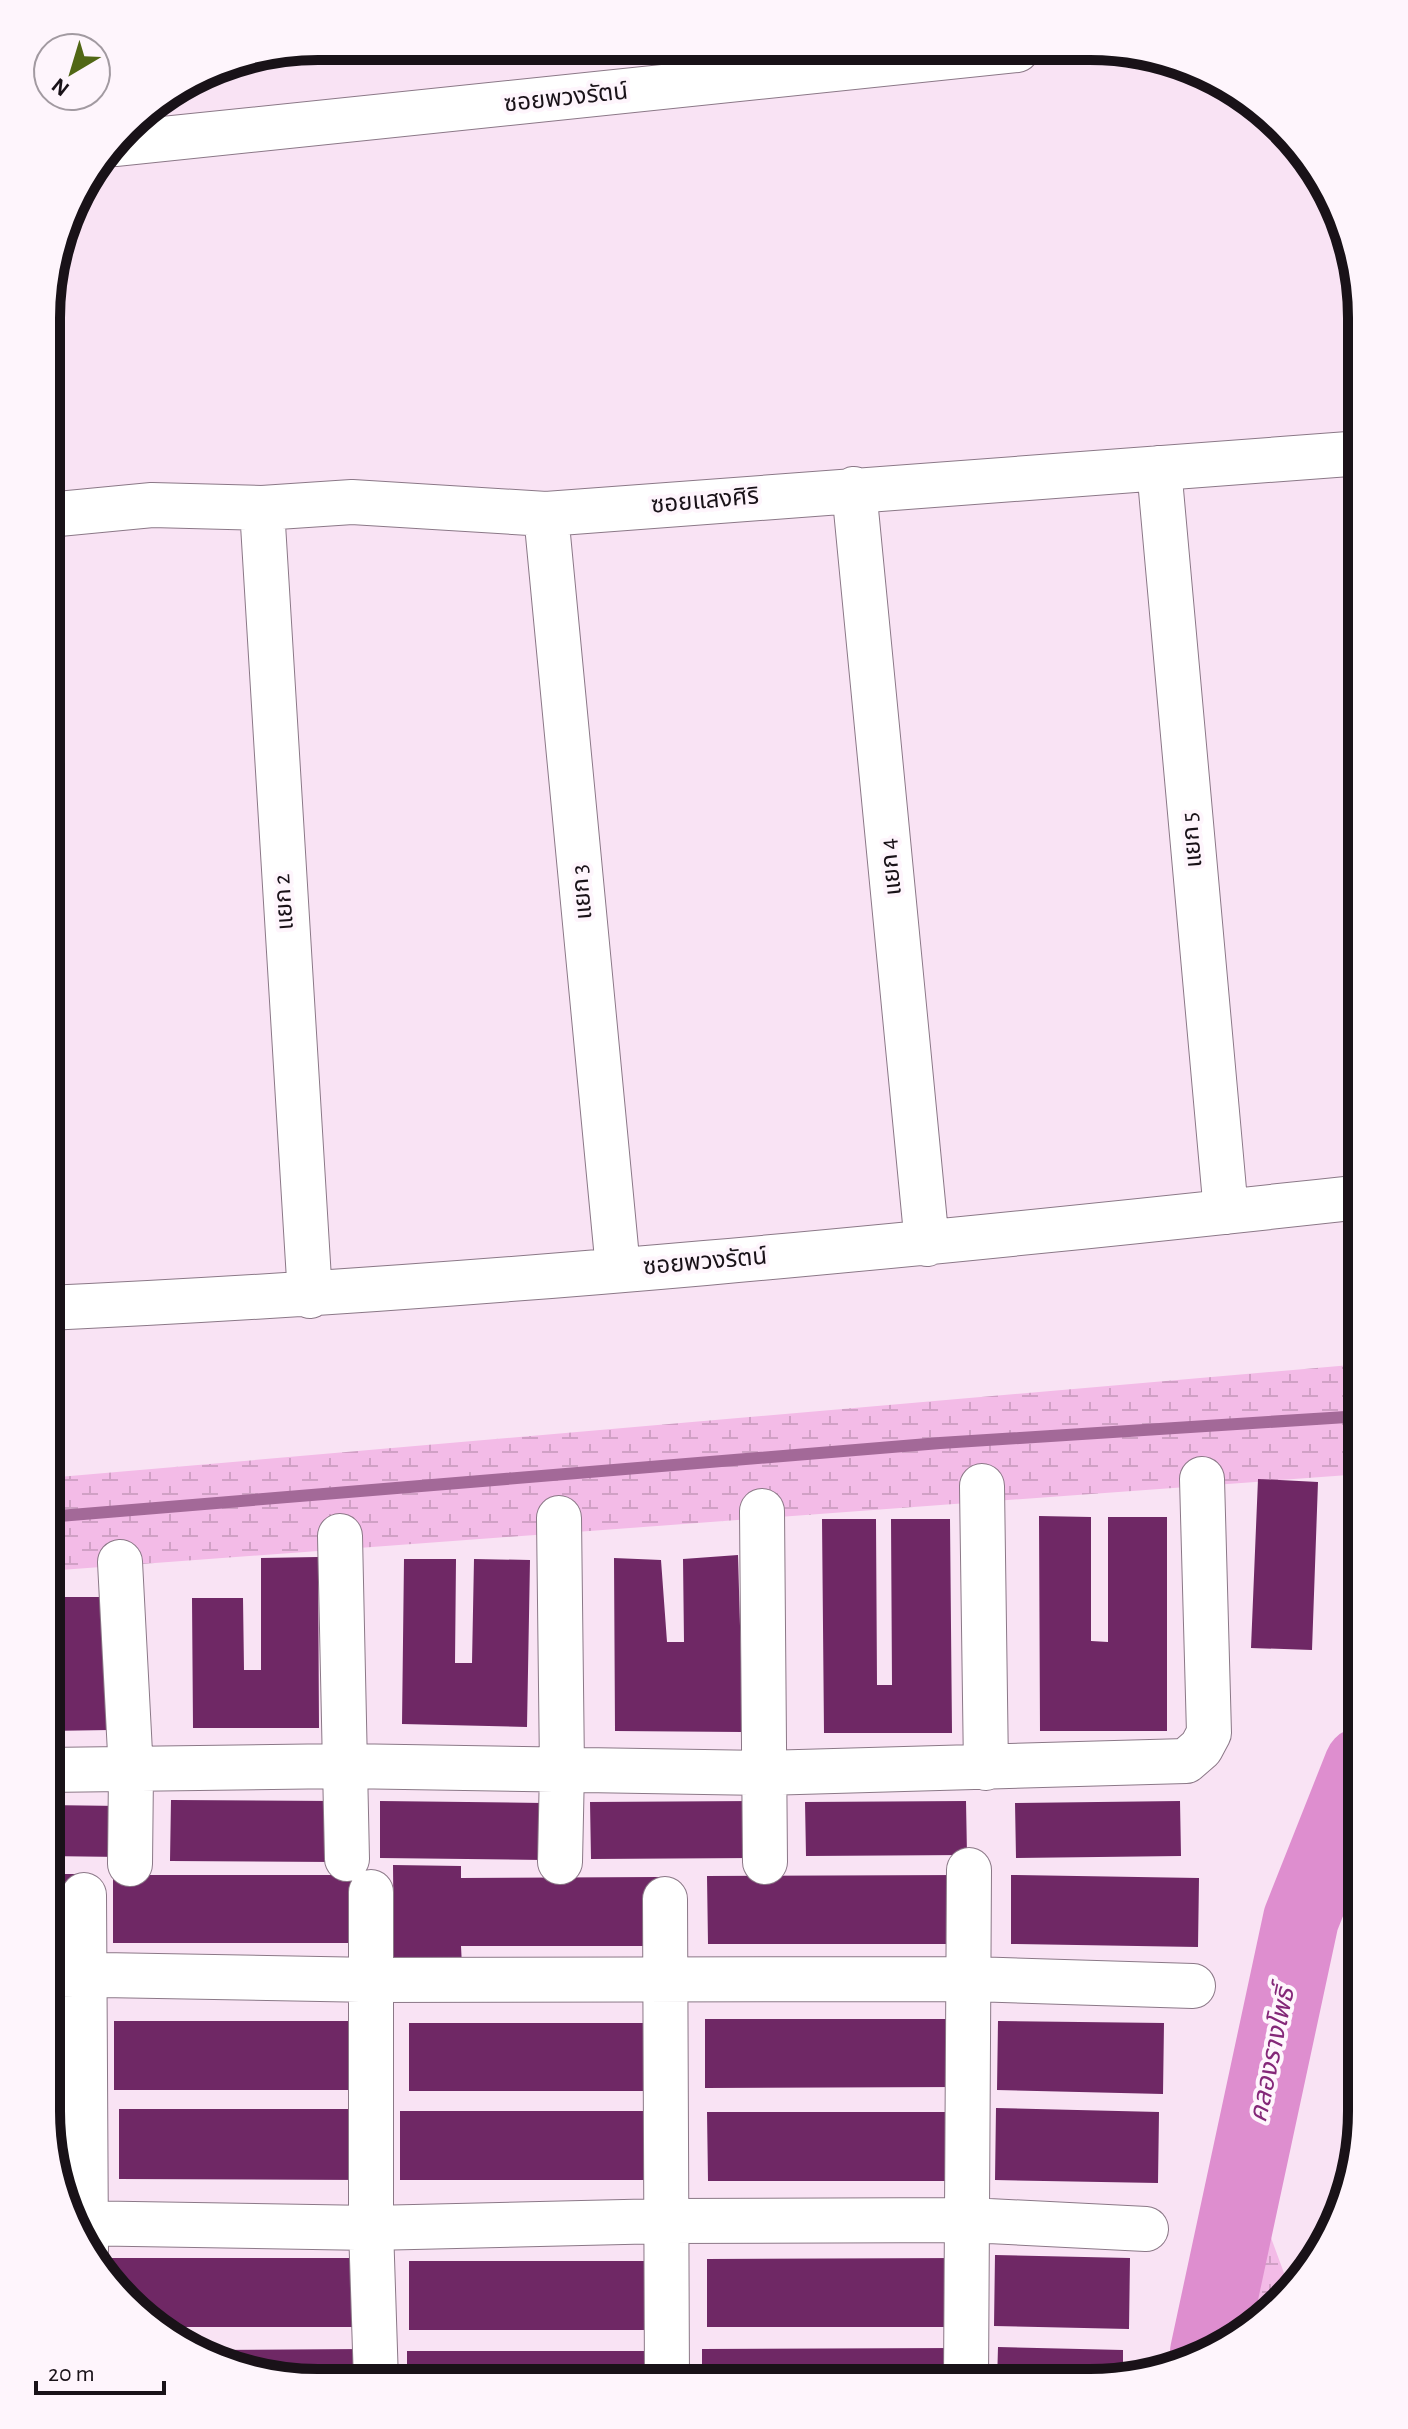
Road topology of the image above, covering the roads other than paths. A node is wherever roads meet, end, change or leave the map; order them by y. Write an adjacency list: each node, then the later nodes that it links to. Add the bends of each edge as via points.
1 (919, 60): 2 (street, ซอยพวงรัตน์)
2 (130, 142)
3 (1348, 454): 4 (street, ซอยแสงศิริ)
4 (1159, 468): 5 (street, ซอยแสงศิริ); 10 (street, แยก 5)
5 (854, 489): 8 (street, ซอยแสงศิริ); 11 (street, แยก 4)
6 (262, 508): 7 (street, ซอยแสงศิริ, via 152,505); 8 (street, ซอยแสงศิริ, via 352,502); 13 (street, แยก 2)
7 (60, 514)
8 (546, 514): 12 (street, แยก 3)
9 (1348, 1199): 10 (street, ซอยพวงรัตน์)
10 (1226, 1212): 11 (street, ซอยพวงรัตน์)
11 (927, 1244): 12 (street, ซอยพวงรัตน์)
12 (618, 1269): 13 (street, ซอยพวงรัตน์)
13 (310, 1296): 14 (street, ซอยพวงรัตน์)
14 (60, 1307)
15 (1202, 1479): 22 (street, via 1209,1733 1201,1748 1186,1761)
16 (982, 1486): 22 (street)
17 (762, 1511): 26 (street)
18 (559, 1518): 23 (street)
19 (340, 1536): 21 (street)
20 (120, 1562): 25 (street)
21 (344, 1766): 23 (street); 25 (street); 36 (street)
22 (986, 1768): 26 (street)
23 (562, 1769): 26 (street); 27 (street)
24 (60, 1770): 25 (street)
25 (131, 1772): 29 (street)
26 (764, 1773): 28 (street)
27 (560, 1862)
28 (765, 1862)
29 (130, 1864)
30 (969, 1870): 35 (street)
31 (84, 1895): 33 (street)
32 (665, 1899): 34 (street)
33 (64, 1974): 36 (street); 38 (street)
34 (667, 1977): 35 (street); 36 (street); 40 (street)
35 (971, 1979): 37 (street); 39 (street)
36 (373, 1980): 41 (street)
37 (1193, 1986)
38 (79, 2209)
39 (969, 2220): 40 (street); 42 (street); 46 (street)
40 (666, 2221): 41 (street); 45 (street)
41 (371, 2228): 43 (street); 44 (street)
42 (1146, 2229)
43 (91, 2232)
44 (376, 2369)
45 (667, 2369)
46 (966, 2369)

